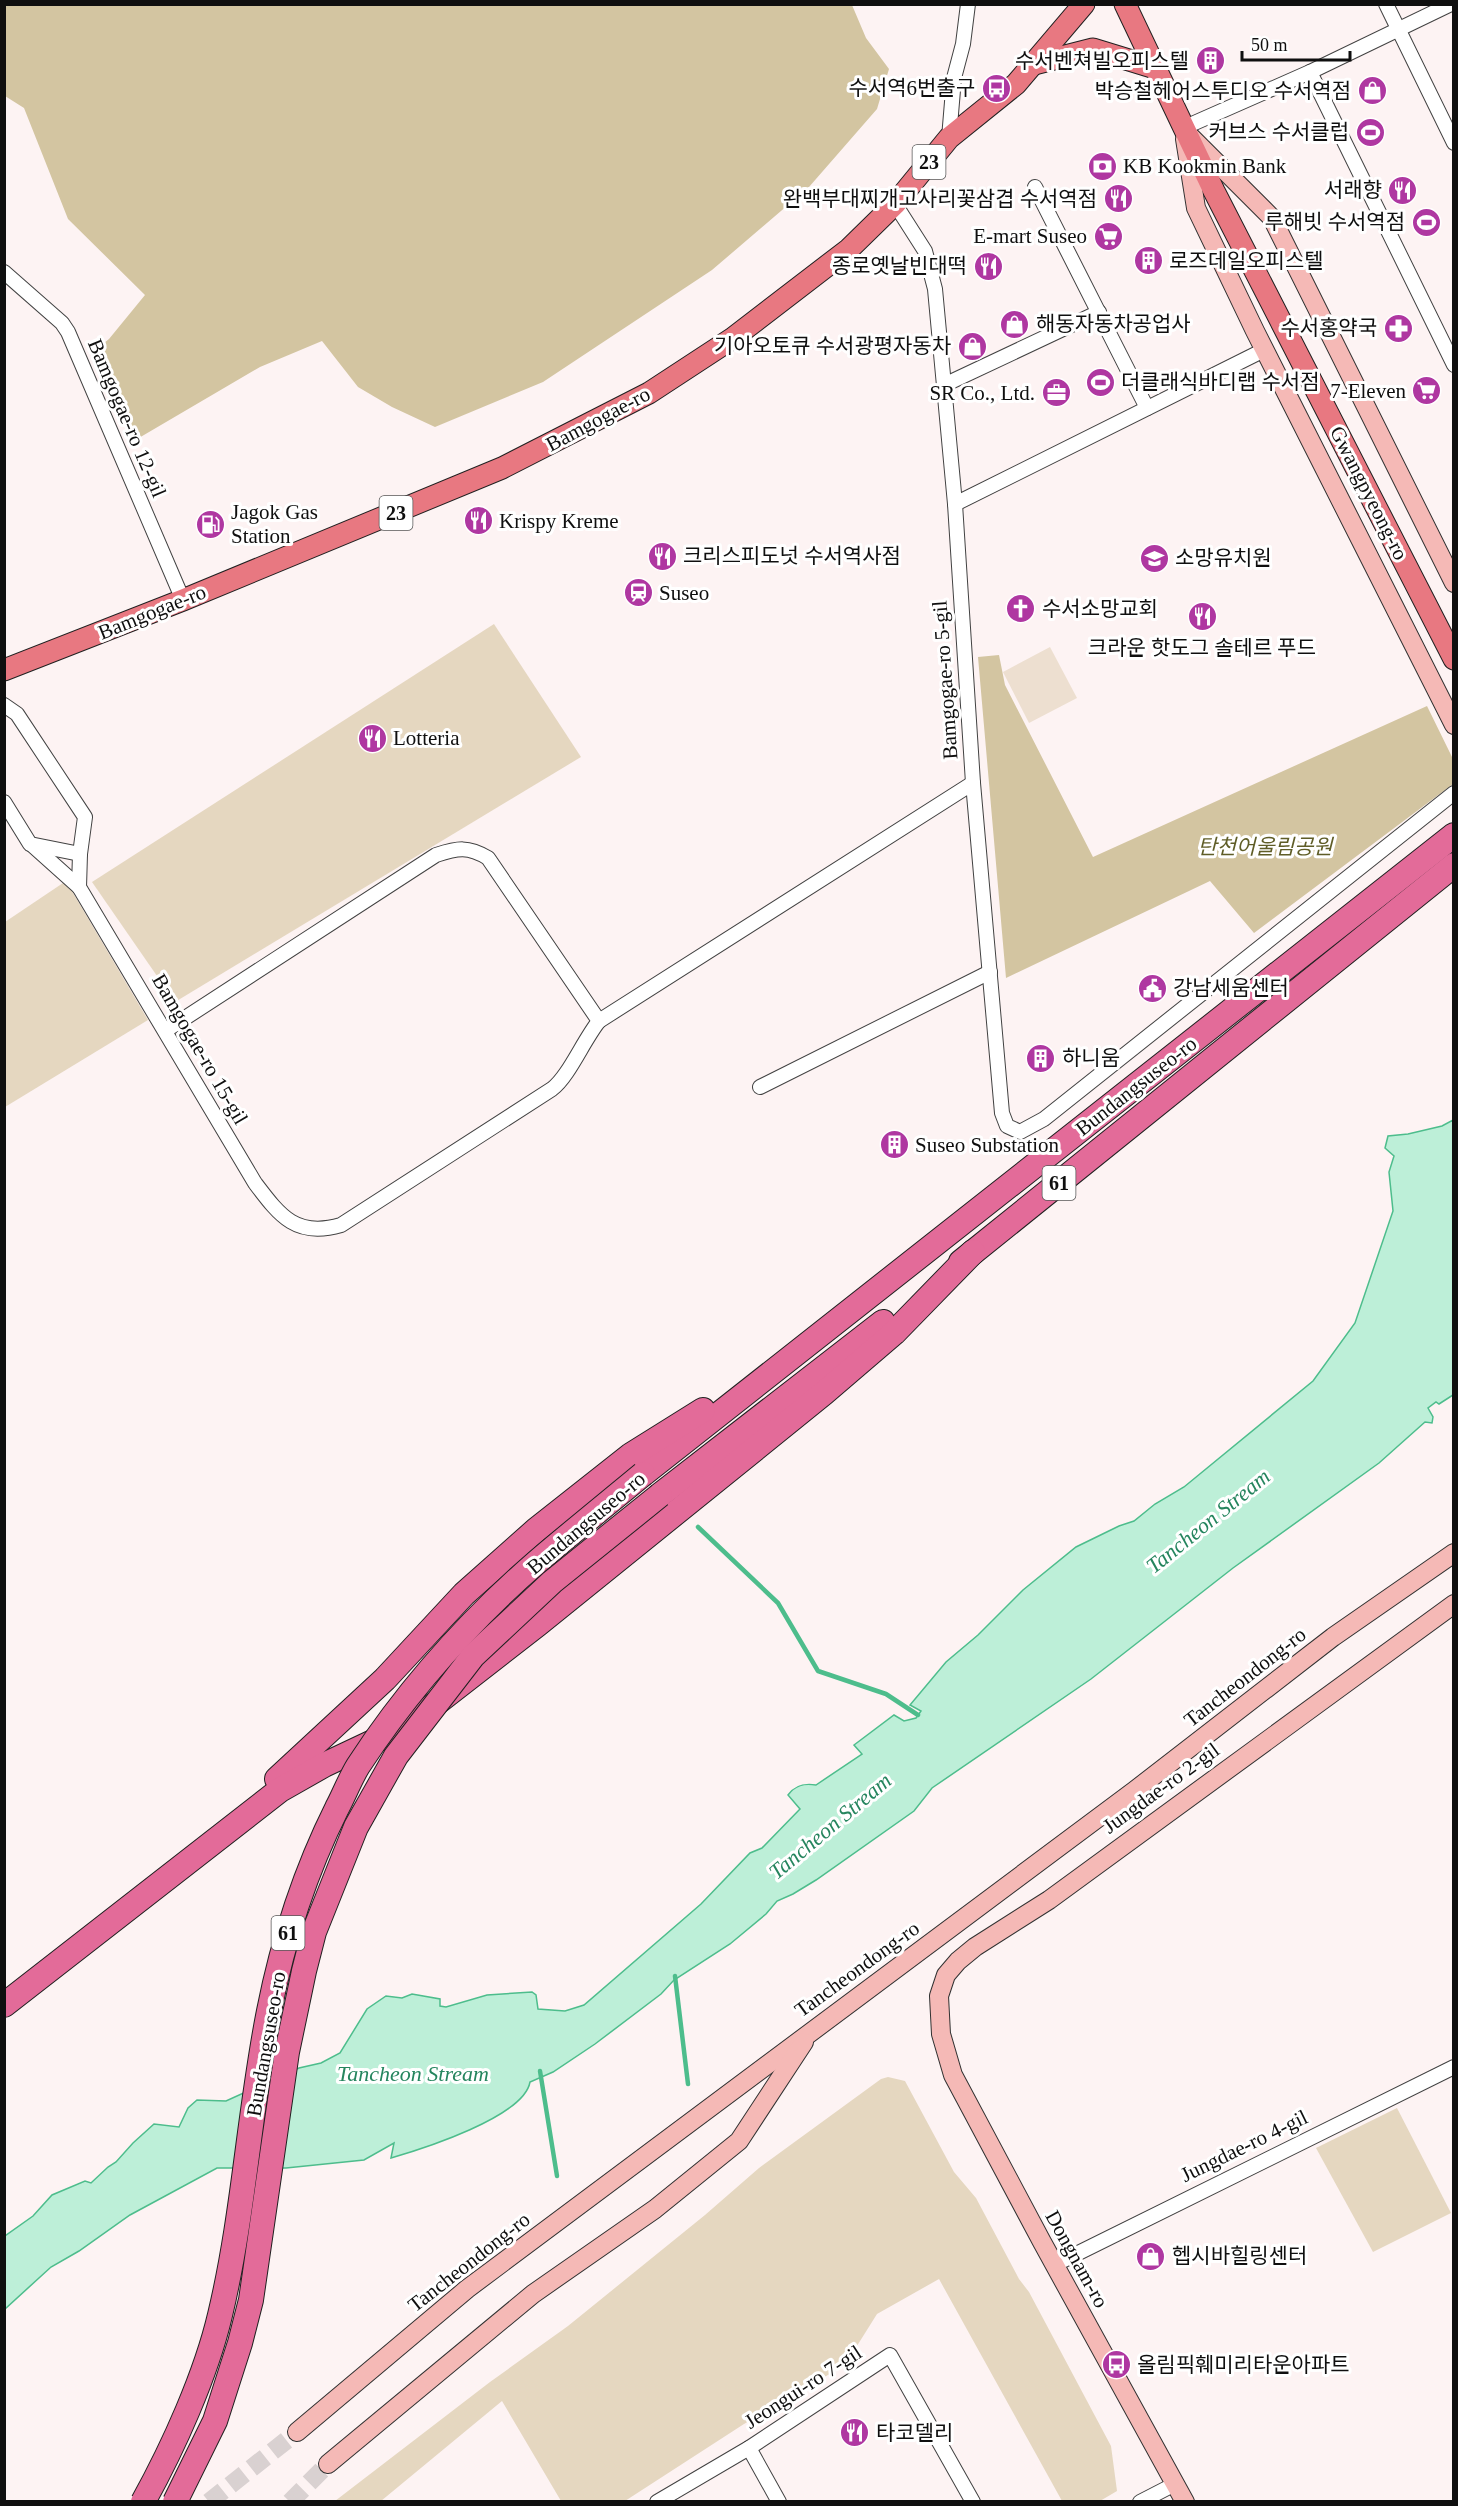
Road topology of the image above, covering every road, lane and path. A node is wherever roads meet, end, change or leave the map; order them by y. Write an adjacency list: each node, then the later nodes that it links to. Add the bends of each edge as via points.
1 (968, 4): 11 (street, via 954,78)
2 (1084, 4): 7 (main road, Bamgogae-ro / 23)
3 (1125, 4): 8 (main road, Gwangpyeong-ro)
4 (1386, 4): 6 (street)
5 (1451, 4): 6 (street)
6 (1399, 30): 9 (street); 12 (street)
7 (1034, 64): 8 (main road, via 1093,49); 11 (main road, Bamgogae-ro / 23, via 1016,84)
8 (1155, 68): 10 (main road, Gwangpyeong-ro)
9 (1310, 72): 10 (street); 18 (street)
10 (1183, 128): 17 (main road, via 1196,208); 22 (main road, via 1272,218); 25 (main road, Gwangpyeong-ro)
11 (949, 138): 14 (main road, Bamgogae-ro / 23)
12 (1454, 143)
13 (1035, 187): 16 (street)
14 (894, 204): 19 (street, Bamgogae-ro 5-gil, via 925,251 935,290); 24 (main road, Bamgogae-ro / 23, via 849,249 801,287 697,364 649,393 502,468)
15 (4, 272): 24 (street, Bamgogae-ro 12-gil, via 68,332)
16 (1099, 312): 19 (street); 20 (street)
17 (1264, 350): 20 (street); 28 (main road)
18 (1454, 365)
19 (944, 385): 21 (street, Bamgogae-ro 5-gil)
20 (1147, 408): 21 (street)
21 (955, 504): 30 (street, Bamgogae-ro 5-gil)
22 (1447, 551): 23 (main road)
23 (1454, 583)
24 (183, 600): 26 (main road, Bamgogae-ro / 23)
25 (1454, 659)
26 (4, 670)
27 (4, 705): 35 (street, via 17,714 85,817)
28 (1448, 709): 29 (main road)
29 (1454, 725)
30 (973, 783): 38 (street, Bamgogae-ro 5-gil); 39 (street)
31 (1454, 793): 38 (street, Bamgogae-ro 5-gil, via 1044,1119 1020,1132 1007,1126 1002,1113)
32 (4, 802): 34 (street)
33 (1454, 835): 43 (highway, Bundangsuseo-ro / 61, via 797,1354)
34 (30, 844): 35 (street); 37 (street)
35 (80, 854): 37 (street)
36 (1454, 865): 42 (highway, Bundangsuseo-ro / 61)
37 (79, 887): 40 (street, Bamgogae-ro 15-gil)
38 (990, 972): 41 (street)
39 (599, 1021): 40 (street, via 488,858 473,849 454,849 436,855); 40 (street, Bamgogae-ro 15-gil, via 552,1089 341,1225 326,1229 298,1227 270,1203 243,1165)
40 (165, 1031)
41 (760, 1087)
42 (974, 1252): 47 (highway, via 894,1333 824,1393 421,1715 280,1790); 57 (highway, Bundangsuseo-ro / 61, bridge, via 552,1582 473,1656 396,1756 356,1827 314,1932 287,2052 251,2300 215,2421)
43 (637, 1465): 46 (highway, via 536,1530 464,1594 385,1679 301,1759); 56 (highway, Bundangsuseo-ro / 61, bridge, via 479,1618 405,1700 356,1769 331,1819 307,1874 268,2013 230,2274 219,2319 185,2414)
44 (1454, 1553): 48 (main road, Tancheondong-ro, via 1333,1637 1134,1791)
45 (1454, 1604): 49 (main road, Jungdae-ro 2-gil, via 1049,1900 958,1961 946,1975 939,1996)
46 (4, 1993)
47 (4, 2005)
48 (812, 2030): 52 (main road, Tancheondong-ro, via 467,2289); 54 (main road, via 739,2141 655,2209 533,2294)
49 (941, 2034): 51 (main road, Dongnam-ro, via 953,2075)
50 (1454, 2067): 51 (street, Jungdae-ro 4-gil)
51 (1054, 2265): 55 (main road, Dongnam-ro)
52 (297, 2432)
53 (749, 2448): 58 (street); 59 (street); 60 (street, Jeongui-ro 7-gil, via 890,2355)
54 (328, 2464)
55 (1175, 2484): 61 (street); 62 (main road, Dongnam-ro)
56 (143, 2502)
57 (175, 2502)
58 (657, 2502)
59 (778, 2502)
60 (973, 2502)
61 (1140, 2502)
62 (1185, 2502)

